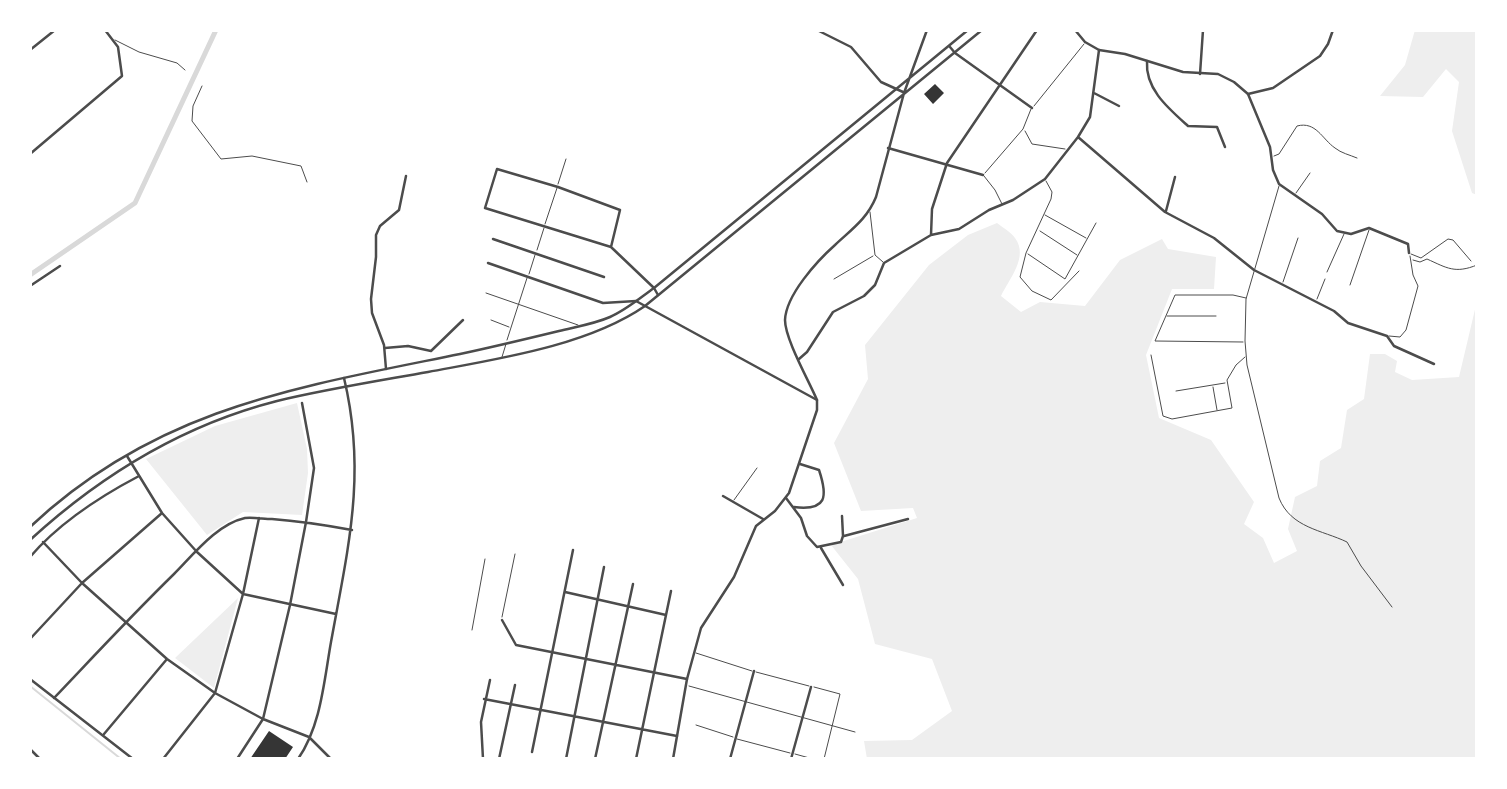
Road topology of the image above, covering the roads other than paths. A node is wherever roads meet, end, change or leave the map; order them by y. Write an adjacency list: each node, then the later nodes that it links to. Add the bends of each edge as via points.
1 (55, 30): 16 (street)
2 (105, 30): 13 (street)
3 (652, 30): 4 (street)
4 (658, 30)
5 (817, 30): 25 (street, via 851,47 881,82)
6 (927, 30): 22 (street)
7 (968, 30): 15 (street)
8 (982, 30): 18 (street)
9 (1037, 30): 23 (street)
10 (1075, 30): 14 (street)
11 (1203, 30): 21 (street)
12 (1333, 30): 28 (street, via 1320,56 1273,88)
13 (113, 40): 20 (lane); 36 (street, via 122,72 119,81)
14 (1085, 42): 17 (street); 30 (lane)
15 (950, 47): 18 (street); 22 (street)
16 (30, 50)
17 (1099, 50): 19 (street); 27 (street)
18 (955, 54): 23 (street); 26 (street)
19 (1147, 61): 21 (street); 33 (street, via 1147,77 1155,92 1188,126 1217,127)
20 (185, 70)
21 (1200, 74): 28 (street, via 1227,77)
22 (910, 77): 25 (street); 26 (street)
23 (1000, 85): 30 (street); 40 (street)
24 (202, 86): 46 (lane, via 192,121 221,159 252,156 283,161 301,166)
25 (895, 89): 26 (street); 85 (street)
26 (904, 93): 34 (street); 87 (street)
27 (1094, 93): 29 (street); 32 (street, via 1090,117)
28 (1248, 94): 37 (street)
29 (1119, 106)
30 (1032, 108): 31 (lane)
31 (1023, 129): 35 (lane, via 1032,144); 42 (lane)
32 (1079, 137): 35 (street); 52 (street)
33 (1225, 147)
34 (888, 148): 40 (street); 51 (street)
35 (1068, 149): 45 (street)
36 (30, 154)
37 (1272, 156): 38 (lane, via 1279,154 1297,126 1304,124 1337,150); 47 (street)
38 (1357, 158)
39 (566, 159): 48 (lane)
40 (947, 163): 42 (street); 59 (street, via 932,209)
41 (1310, 173): 49 (lane)
42 (983, 175): 50 (lane)
43 (406, 176): 102 (street, via 399,210 376,233 370,299)
44 (1175, 177): 52 (street)
45 (1045, 179): 50 (street); 53 (lane, via 1052,192)
46 (307, 182)
47 (1279, 184): 49 (street); 75 (lane)
48 (558, 187): 55 (lane); 55 (street, via 497,169 485,208); 63 (street, via 620,210)
49 (1295, 195): 58 (street)
50 (1002, 204): 59 (street, via 951,232)
51 (870, 212): 67 (lane); 106 (street, via 824,254 791,302 785,323)
52 (1166, 212): 75 (street, via 1214,238)
53 (1045, 215): 57 (lane); 62 (lane)
54 (1096, 223): 62 (lane)
55 (545, 225): 63 (street); 64 (lane)
56 (1370, 228): 58 (street); 66 (street, via 1408,244); 83 (lane)
57 (1038, 230): 65 (lane); 68 (lane)
58 (1344, 234): 77 (lane)
59 (931, 235): 72 (street)
60 (1298, 238): 82 (lane)
61 (493, 239): 64 (street)
62 (1088, 239): 68 (lane)
63 (611, 247): 85 (street)
64 (536, 253): 78 (lane); 79 (street)
65 (1026, 253): 68 (lane, via 1065,279); 76 (lane, via 1020,277 1047,299 1064,289)
66 (1409, 253): 69 (lane); 70 (lane, via 1421,258 1448,239)
67 (874, 255): 72 (lane); 80 (lane)
68 (1079, 256)
69 (1410, 260): 73 (lane, via 1427,259 1463,271); 99 (lane, via 1419,286 1406,330 1400,337)
70 (1471, 261)
71 (488, 263): 78 (street)
72 (884, 263): 106 (street, via 875,285 833,312)
73 (1477, 265)
74 (60, 266): 84 (street)
75 (1254, 270): 82 (street); 88 (lane)
76 (1079, 271)
77 (1327, 272)
78 (528, 277): 89 (street, via 603,303); 91 (lane)
79 (604, 277)
80 (834, 279)
81 (1325, 279): 90 (lane)
82 (1282, 285): 90 (street)
83 (1349, 285)
84 (30, 286)
85 (654, 288): 87 (street); 89 (street)
86 (486, 293): 91 (lane)
87 (658, 295): 92 (street)
88 (1246, 299): 93 (lane, via 1179,294 1172,298); 100 (lane)
89 (636, 301): 92 (street); 97 (street)
90 (1316, 302): 99 (street, via 1334,310 1348,324)
91 (519, 304): 97 (lane); 98 (lane)
92 (645, 306): 105 (street, via 584,335); 114 (street)
93 (1165, 316): 94 (lane); 100 (lane, via 1156,341)
94 (1216, 316)
95 (463, 320): 102 (street, via 431,351 408,346)
96 (491, 320): 98 (lane)
97 (581, 326): 101 (street)
98 (511, 328): 101 (lane)
99 (1387, 336): 107 (street, via 1394,346)
100 (1245, 341): 104 (lane)
101 (506, 344): 105 (lane); 108 (street)
102 (384, 348): 108 (street)
103 (1151, 355): 116 (lane, via 1164,416 1172,419)
104 (1246, 356): 110 (lane); 153 (lane, via 1281,505 1312,531 1348,542)
105 (501, 358): 112 (street)
106 (799, 359): 114 (street)
107 (1434, 364)
108 (386, 369): 109 (street)
109 (344, 378): 112 (street); 117 (street, via 220,410)
110 (1227, 383): 111 (lane); 116 (lane, via 1232,408)
111 (1212, 385): 113 (lane); 116 (lane)
112 (346, 386): 118 (street, via 224,418); 133 (street, via 355,448)
113 (1177, 391)
114 (817, 400): 119 (street)
115 (302, 403): 131 (street, via 314,468)
116 (1217, 411)
117 (126, 455): 118 (street); 132 (street, via 84,481)
118 (130, 463): 121 (street); 135 (street, via 89,489)
119 (800, 464): 123 (street); 125 (street, via 819,470 825,497 817,506)
120 (757, 468): 124 (lane)
121 (139, 476): 126 (street); 136 (street, via 106,494)
122 (723, 496): 124 (street)
123 (786, 498): 125 (street); 129 (street)
124 (732, 501): 129 (street)
125 (794, 507): 137 (street, via 807,536)
126 (162, 513): 139 (street); 144 (street)
127 (842, 516): 134 (street)
128 (259, 519): 131 (street); 139 (street, via 232,524); 149 (street)
129 (763, 519): 160 (street, via 704,620)
130 (908, 519): 134 (street)
131 (306, 522): 133 (street); 151 (street)
132 (30, 527)
133 (352, 530): 154 (street)
134 (843, 536): 137 (street, via 841,542)
135 (30, 540)
136 (43, 542): 141 (street); 144 (street)
137 (821, 548): 146 (street)
138 (573, 550): 148 (street)
139 (197, 552): 149 (street); 157 (street)
140 (515, 554): 156 (lane)
141 (30, 557)
142 (485, 559): 158 (lane)
143 (604, 567): 150 (street)
144 (82, 583): 157 (street); 159 (street)
145 (633, 584): 152 (street)
146 (844, 585)
147 (671, 591): 155 (street)
148 (565, 592): 150 (street); 161 (street)
149 (243, 594): 151 (street); 173 (street)
150 (597, 599): 152 (street); 163 (street)
151 (290, 605): 154 (street); 181 (street)
152 (629, 607): 155 (street); 164 (street)
153 (1392, 607)
154 (336, 614): 188 (street, via 318,713)
155 (666, 615): 166 (street)
156 (502, 620): 161 (street, via 516,645)
157 (125, 622): 162 (street); 174 (street)
158 (472, 630)
159 (30, 639)
160 (694, 652): 165 (lane); 169 (street)
161 (551, 653): 163 (street); 178 (street)
162 (167, 659): 173 (street); 187 (street)
163 (585, 660): 164 (street); 179 (street)
164 (616, 666): 166 (street); 182 (street)
165 (754, 671): 172 (lane); 176 (street)
166 (652, 673): 169 (street); 185 (street)
167 (30, 679): 174 (street)
168 (490, 680): 175 (street)
169 (687, 680): 171 (street)
170 (515, 685): 177 (street)
171 (686, 685): 176 (lane); 189 (street)
172 (811, 687): 180 (street); 184 (lane, via 840,694)
173 (215, 693): 181 (street); 196 (street)
174 (54, 698): 187 (street)
175 (484, 699): 177 (street); 200 (street)
176 (745, 702): 180 (lane); 190 (street)
177 (510, 704): 178 (street); 201 (street)
178 (540, 710): 179 (street); 192 (street)
179 (575, 716): 182 (street); 202 (street)
180 (802, 718): 184 (lane); 193 (street)
181 (264, 719): 188 (street); 197 (street)
182 (603, 722): 185 (street); 203 (street)
183 (696, 725): 190 (lane)
184 (832, 726): 186 (lane); 209 (lane)
185 (642, 730): 189 (street); 204 (street)
186 (855, 732)
187 (103, 734): 195 (street)
188 (309, 737): 198 (street); 199 (street)
189 (677, 737): 205 (street)
190 (735, 738): 193 (lane); 206 (street)
191 (30, 749): 194 (street)
192 (532, 752)
193 (792, 754): 207 (street); 208 (lane)
194 (40, 759)
195 (133, 759)
196 (163, 759)
197 (237, 759)
198 (298, 759)
199 (331, 759)
200 (483, 759)
201 (499, 759)
202 (566, 759)
203 (595, 759)
204 (636, 759)
205 (673, 759)
206 (730, 759)
207 (791, 759)
208 (813, 759)
209 (824, 759)

